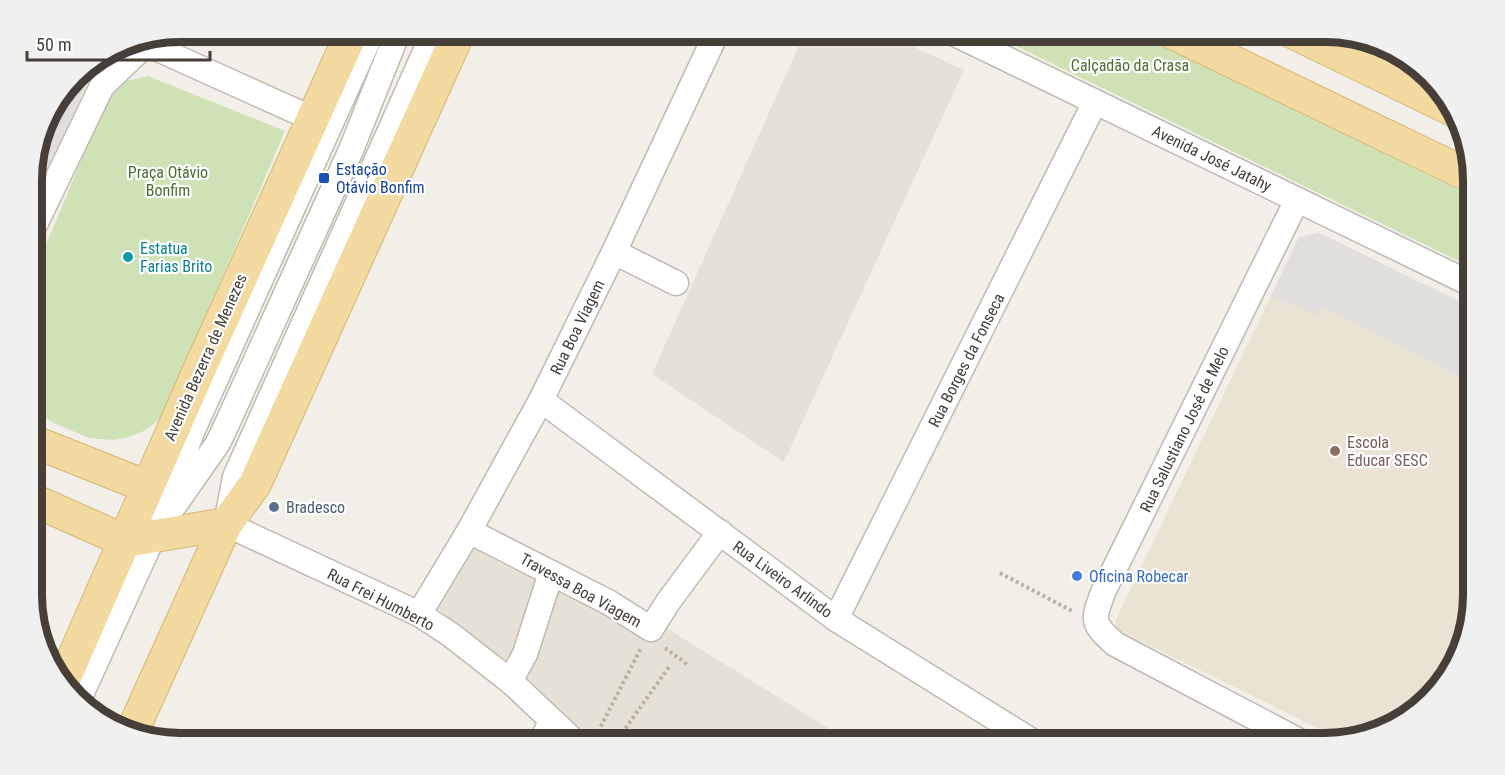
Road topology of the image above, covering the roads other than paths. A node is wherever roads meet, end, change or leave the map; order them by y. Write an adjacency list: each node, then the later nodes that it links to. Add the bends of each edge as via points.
1 (348, 42): 14 (main road, Avenida Bezerra de Menezes)
2 (368, 42): 28 (street, Avenida Bezerra de Menezes, via 192,432)
3 (394, 42): 28 (street, Avenida Bezerra de Menezes, via 351,150 218,443)
4 (430, 42): 25 (street, via 236,477)
5 (454, 42): 25 (main road, via 255,484)
6 (712, 42): 18 (street, Rua Boa Viagem)
7 (972, 42): 12 (street, Avenida José Jatahy)
8 (1192, 42): 15 (main road)
9 (1313, 42): 13 (main road)
10 (150, 46): 14 (street)
11 (135, 49): 17 (street, via 102,86)
12 (1095, 102): 16 (street, Avenida José Jatahy); 31 (street, Rua Borges da Fonseca)
13 (1439, 103)
14 (313, 119): 23 (main road, Avenida Bezerra de Menezes)
15 (1463, 172)
16 (1297, 200): 19 (street, Avenida José Jatahy); 40 (street, Rua Salustiano José de Melo, via 1095,614 1096,623 1115,644)
17 (42, 210)
18 (614, 252): 20 (street); 21 (street, Rua Boa Viagem)
19 (1463, 280)
20 (676, 283)
21 (541, 400): 26 (street, Rua Boa Viagem); 27 (street, Rua Liveiro Arlindo)
22 (42, 445): 23 (main road)
23 (148, 487): 28 (main road, Avenida Bezerra de Menezes)
24 (42, 503): 28 (main road)
25 (226, 524): 28 (main road); 30 (street, Rua Frei Humberto); 36 (main road)
26 (469, 531): 29 (street, Travessa Boa Viagem); 30 (street, Rua Boa Viagem)
27 (720, 532): 29 (street, Travessa Boa Viagem, via 649,632 608,602); 31 (street, Rua Liveiro Arlindo)
28 (139, 539): 32 (main road, Avenida Bezerra de Menezes); 34 (street, Avenida Bezerra de Menezes)
29 (551, 573): 33 (street, via 525,654)
30 (420, 614): 33 (street, Rua Frei Humberto)
31 (836, 619): 39 (street, Rua Liveiro Arlindo)
32 (67, 675)
33 (510, 681): 35 (street, Rua Frei Humberto)
34 (82, 692)
35 (551, 721): 37 (street); 38 (street, Rua Frei Humberto)
36 (135, 726)
37 (546, 733)
38 (572, 733)
39 (1019, 733)
40 (1284, 733)

